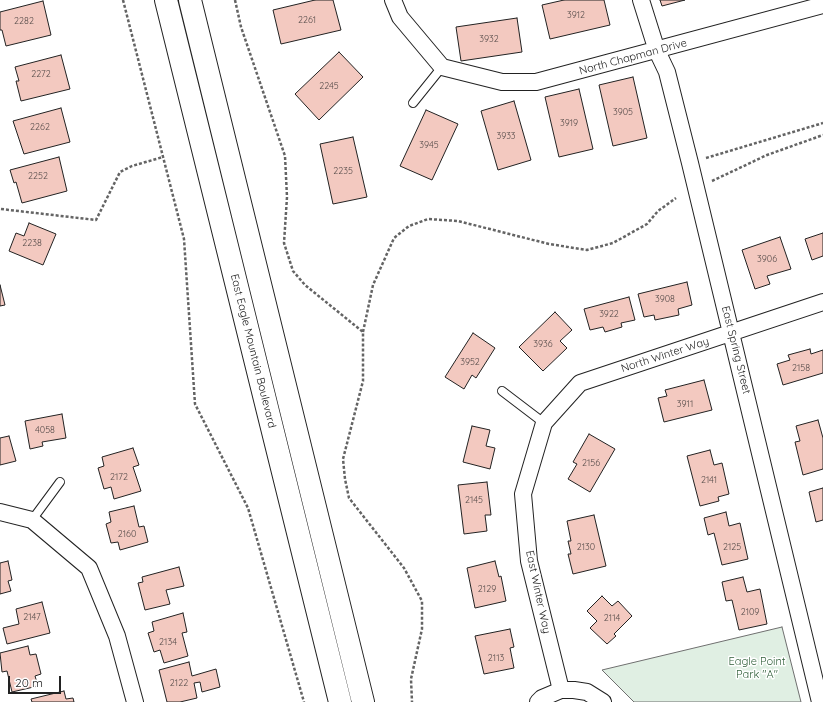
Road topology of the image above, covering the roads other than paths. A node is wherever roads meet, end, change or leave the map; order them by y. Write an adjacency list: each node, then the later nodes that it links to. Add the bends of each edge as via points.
1 (166, 0): 19 (street, East Eagle Mountain Boulevard)
2 (190, 0): 20 (street, East Eagle Mountain Boulevard)
3 (393, 0): 8 (street, via 400,17)
4 (641, 0): 7 (street, East Spring Street)
5 (804, 5): 6 (street, North Chapman Drive); 7 (street, North Chapman Drive)
6 (823, 5)
7 (657, 51): 8 (street, North Chapman Drive, via 536,82 502,82); 11 (street, East Spring Street, via 667,72)
8 (442, 66): 9 (lane)
9 (414, 103)
10 (823, 302): 11 (street, North Winter Way)
11 (732, 334): 13 (street, North Winter Way, via 580,383); 23 (street, East Spring Street)
12 (502, 391): 13 (lane)
13 (544, 423): 17 (street, East Winter Way, via 523,494 530,561)
14 (60, 482): 16 (lane)
15 (0, 512): 16 (street)
16 (32, 520): 18 (street, via 89,568 117,636)
17 (561, 690): 21 (street); 22 (street, via 587,692)
18 (135, 702)
19 (340, 702)
20 (363, 702)
21 (538, 702)
22 (603, 702)
23 (820, 702)

